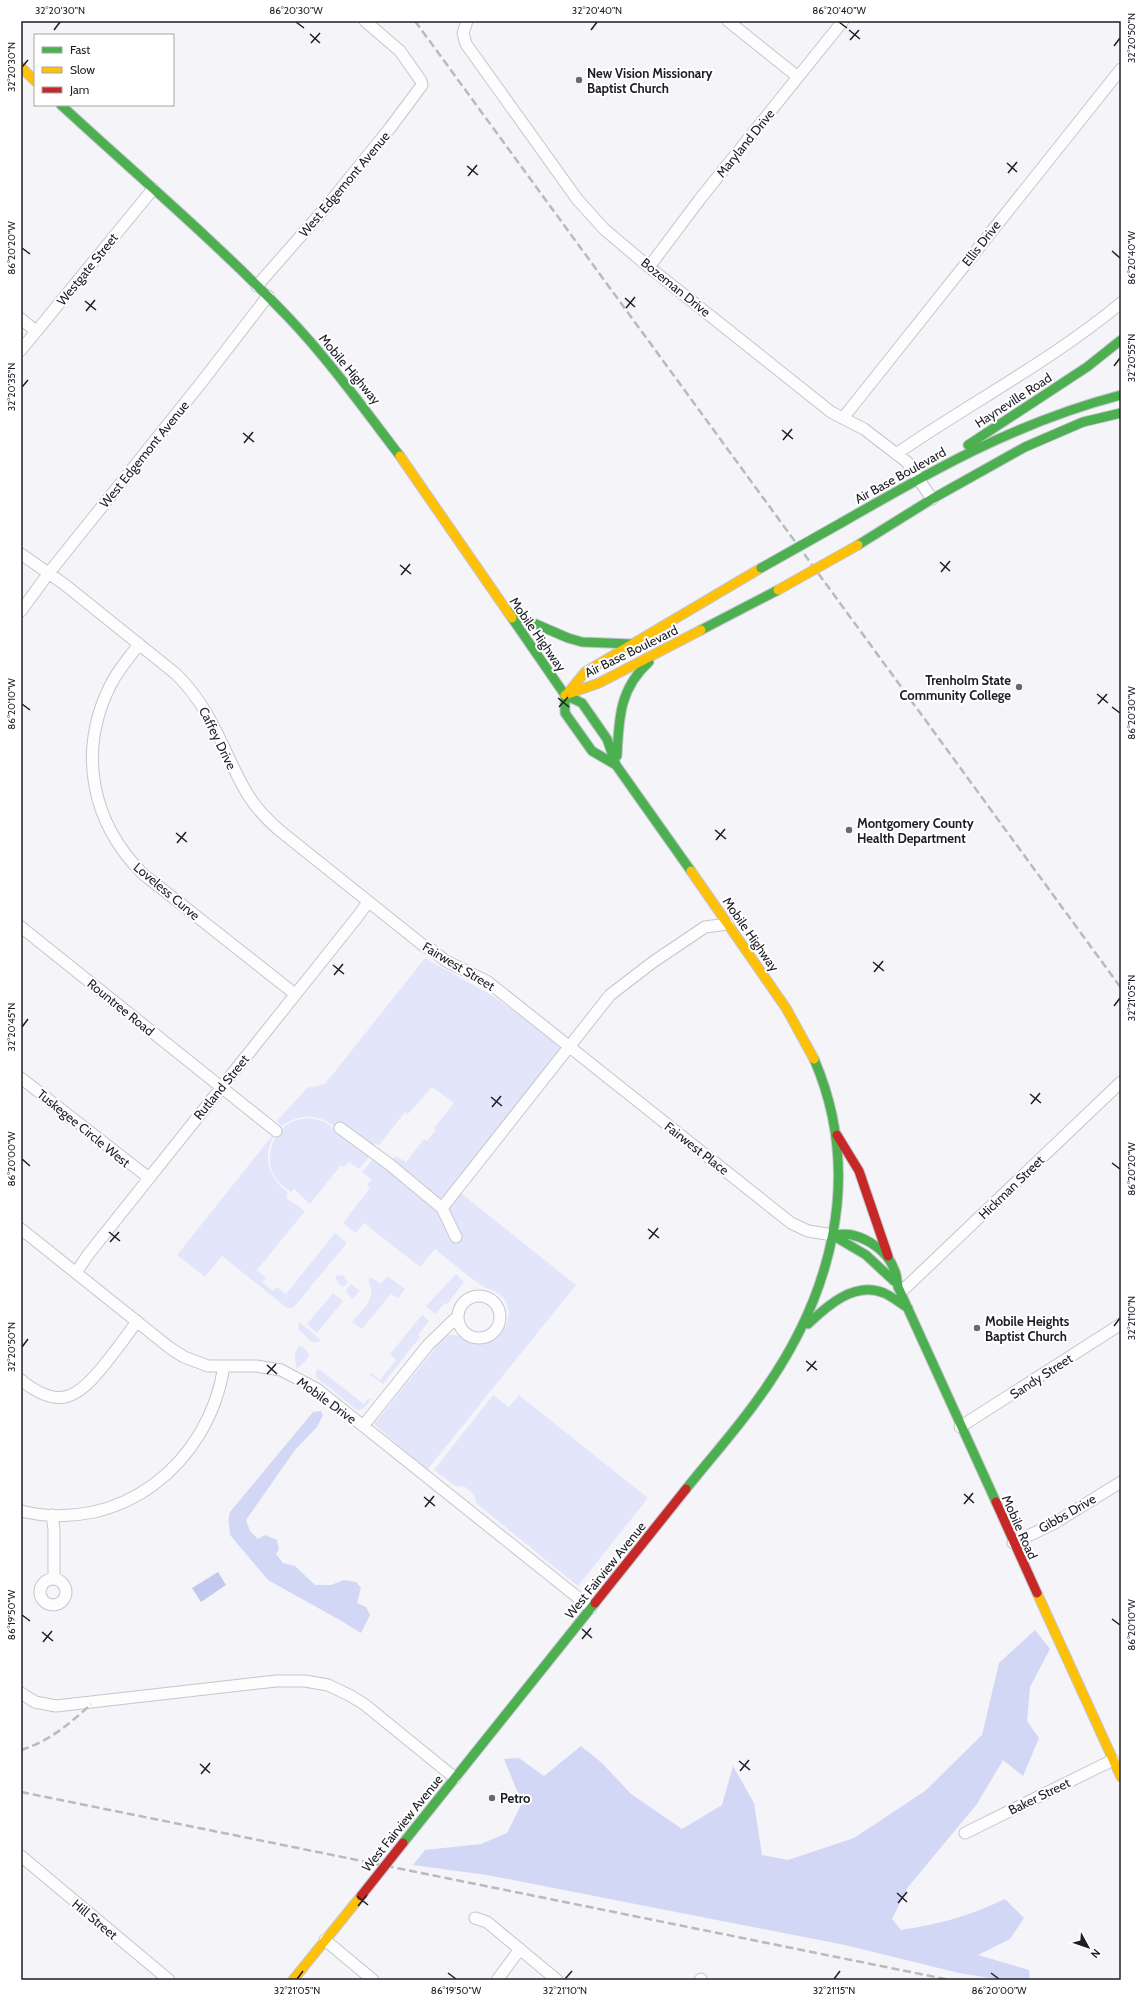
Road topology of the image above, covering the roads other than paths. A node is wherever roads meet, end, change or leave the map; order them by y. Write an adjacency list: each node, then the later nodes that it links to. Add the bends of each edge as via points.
1 (365, 21): 12 (street, West Edgemont Avenue, via 400,51 422,86 326,206)
2 (468, 21): 11 (street, Bozeman Drive, via 463,33 466,44 576,199 604,229)
3 (728, 21): 7 (street)
4 (843, 21): 7 (street, Maryland Drive)
5 (21, 68): 8 (main road)
6 (1121, 69): 21 (street, Ellis Drive)
7 (798, 76): 11 (street, Maryland Drive, via 705,192)
8 (34, 80)
9 (62, 106): 10 (main road, Mobile Highway)
10 (153, 189): 12 (main road, Mobile Highway); 16 (street, Westgate Street)
11 (650, 267): 21 (street, Bozeman Drive, via 831,412)
12 (257, 286): 13 (main road, Mobile Highway)
13 (268, 296): 26 (street, West Edgemont Avenue); 28 (main road, Mobile Highway, via 368,410 424,487)
14 (1121, 303): 22 (street, via 1003,387 933,428)
15 (21, 319): 16 (street)
16 (36, 331): 18 (street, Westgate Street)
17 (1121, 340): 23 (main road, Hayneville Road, via 1087,367)
18 (21, 350)
19 (1121, 395): 23 (main road, Air Base Boulevard, via 1040,420)
20 (1121, 413): 24 (main road, Air Base Boulevard, via 1083,422 1025,447)
21 (843, 418): 22 (street, Bozeman Drive, via 864,429)
22 (896, 454): 23 (street, Bozeman Drive, via 907,462)
23 (918, 479): 24 (street, Bozeman Drive); 30 (main road, Air Base Boulevard, bridge)
24 (932, 499): 31 (main road, Air Base Boulevard, bridge, via 778,590)
25 (21, 554): 26 (street, Caffey Drive)
26 (48, 574): 27 (street, West Edgemont Avenue); 29 (street, Caffey Drive)
27 (21, 611)
28 (508, 612): 30 (main road, via 582,642); 32 (main road, Mobile Highway)
29 (139, 644): 34 (street, Caffey Drive, via 176,674 199,700 212,721 244,789 262,815); 37 (street, Loveless Curve, via 121,667 110,687 100,709 94,733 93,775 106,823 123,851 143,874)
30 (633, 644): 32 (main road, Air Base Boulevard, via 586,672)
31 (672, 645): 32 (main road, Air Base Boulevard, via 599,683); 33 (main road, via 645,665 625,693 620,708)
32 (565, 696): 33 (main road, Mobile Highway, via 582,703 608,739); 33 (main road, Mobile Highway, via 565,713 592,751)
33 (616, 765): 35 (main road, Mobile Highway)
34 (368, 902): 37 (street, Rutland Street); 38 (street, Fairwest Street, via 446,961 488,982)
35 (728, 924): 38 (street, via 706,927 613,991); 44 (main road, Mobile Highway, via 781,998 806,1042 827,1092)
36 (21, 927): 41 (street, Rountree Road)
37 (296, 994): 41 (street, Rutland Street)
38 (568, 1046): 46 (street); 48 (street, Fairwest Place, via 790,1223 808,1231)
39 (21, 1078): 45 (street, Tuskegee Circle West)
40 (1121, 1082): 52 (street, Hickman Street)
41 (221, 1087): 43 (street, Rountree Road); 45 (street, Rutland Street)
42 (340, 1128): 46 (street)
43 (276, 1131)
44 (836, 1133): 48 (main road, West Fairview Avenue, via 837,1200); 50 (main road, via 859,1171)
45 (149, 1178): 51 (street, Rutland Street)
46 (442, 1208): 49 (street)
47 (21, 1229): 51 (street, Mobile Drive)
48 (833, 1236): 50 (main road, Mobile Road, via 850,1234 859,1237); 52 (main road, Mobile Road, via 864,1252 879,1264); 57 (main road, West Fairview Avenue, via 818,1291)
49 (456, 1237)
50 (889, 1258): 52 (main road, Mobile Road, via 895,1270)
51 (76, 1273): 55 (street, Mobile Drive)
52 (899, 1289): 53 (main road, Mobile Road)
53 (908, 1308): 57 (main road, via 881,1292 853,1292 824,1308); 61 (main road, Mobile Road)
54 (458, 1316): 60 (street, via 428,1344)
55 (137, 1321): 58 (street, Mobile Drive, via 184,1357 208,1366); 59 (street, via 97,1374 74,1394 61,1398 43,1395)
56 (1121, 1324): 61 (street, Sandy Street)
57 (800, 1332): 67 (main road, West Fairview Avenue, via 758,1399)
58 (224, 1366): 60 (street, Mobile Drive, via 265,1367 293,1375 317,1389); 64 (street, via 218,1397 206,1425 187,1453 166,1475 141,1493 111,1507 80,1515)
59 (21, 1380)
60 (363, 1426): 67 (street, Mobile Drive)
61 (960, 1427): 65 (main road, Mobile Road)
62 (1121, 1482): 65 (street, Gibbs Drive, via 1053,1524)
63 (21, 1511): 64 (street)
64 (52, 1515): 66 (street)
65 (1013, 1543): 69 (main road, Mobile Road)
66 (54, 1579)
67 (591, 1608): 71 (main road, West Fairview Avenue)
68 (21, 1693): 71 (street, via 35,1702 56,1706 276,1681 313,1682 328,1685 364,1704)
69 (1113, 1760): 70 (main road, Mobile Road); 72 (street, Baker Street)
70 (1121, 1777)
71 (455, 1778): 75 (main road, West Fairview Avenue, bridge)
72 (965, 1832)
73 (21, 1856): 77 (street, Hill Street)
74 (475, 1918): 76 (street, via 487,1922)
75 (325, 1940): 78 (main road, West Fairview Avenue); 79 (street)
76 (520, 1949): 80 (street); 81 (street)
77 (169, 1980)
78 (293, 1980)
79 (373, 1980)
80 (497, 1980)
81 (557, 1980)

